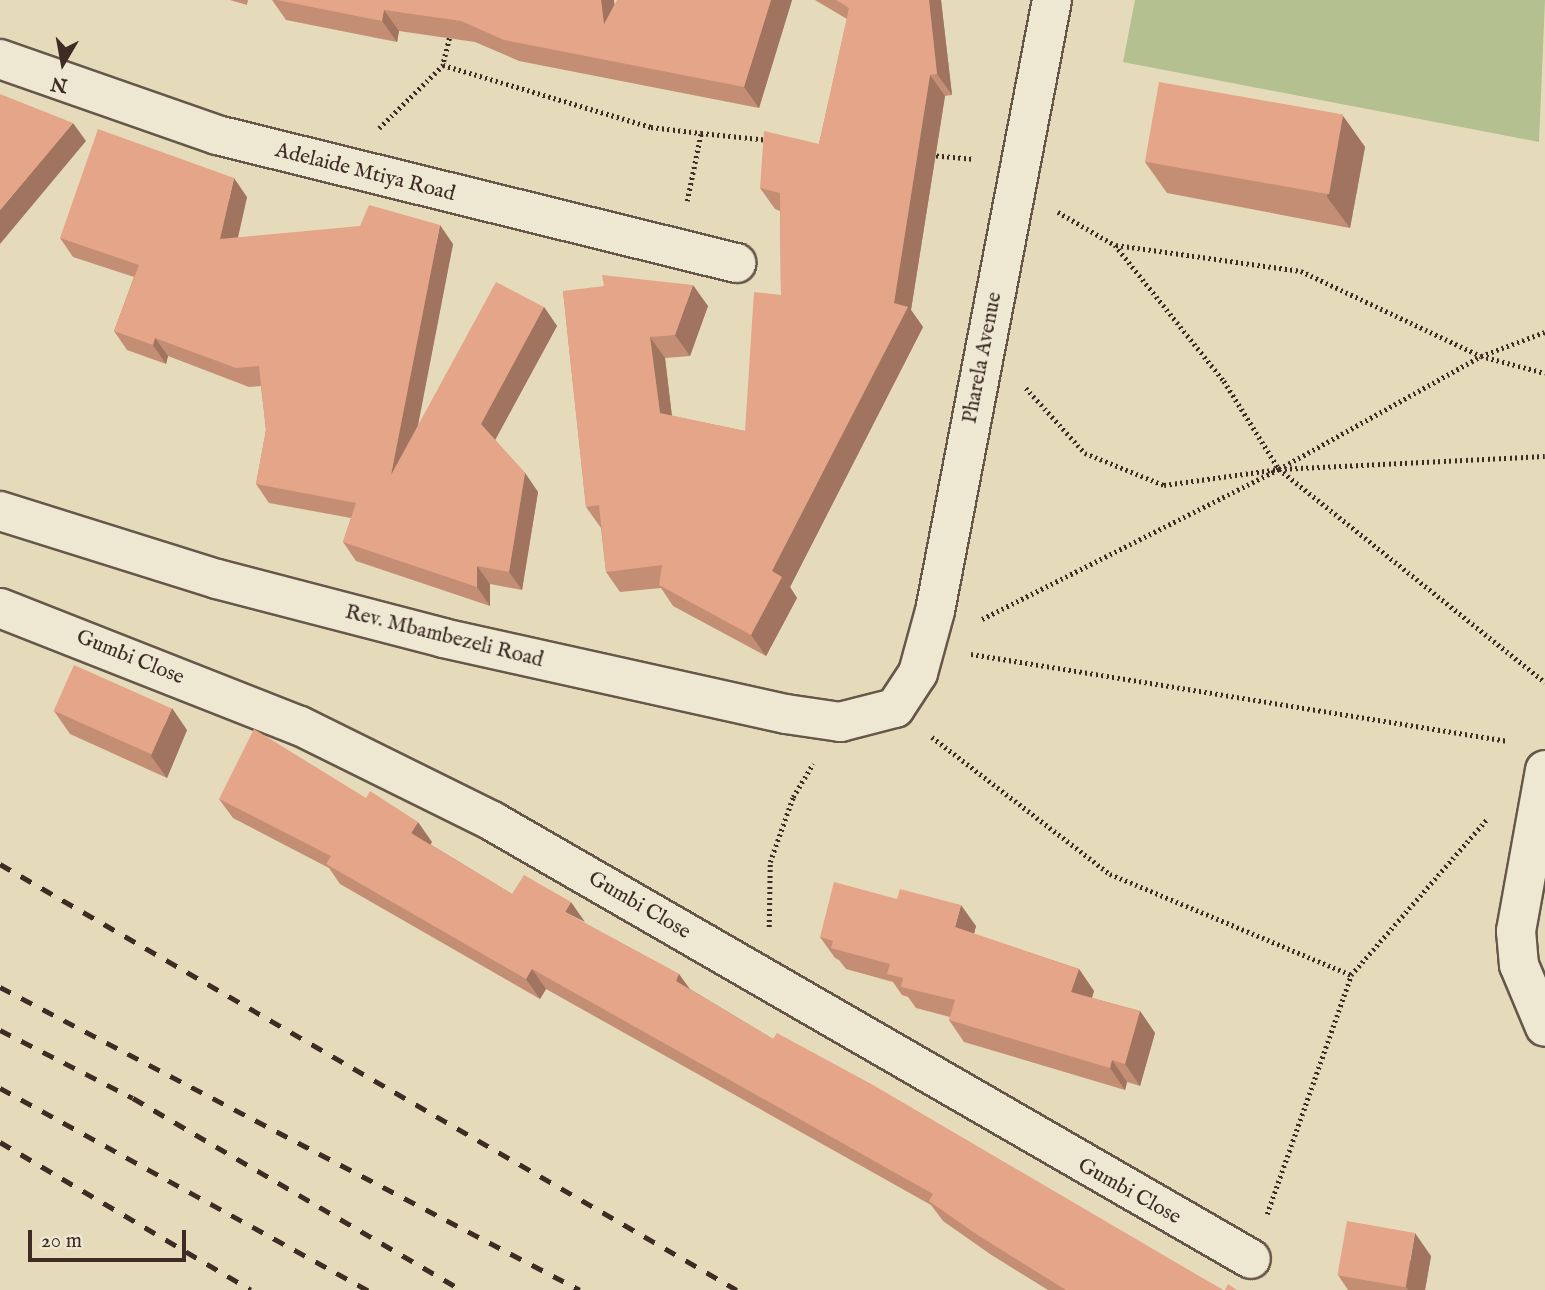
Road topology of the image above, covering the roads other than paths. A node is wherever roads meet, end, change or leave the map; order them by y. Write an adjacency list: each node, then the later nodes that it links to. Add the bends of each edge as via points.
1 (1052, 0): 6 (street, Pharela Avenue, via 927,647)
2 (0, 59): 3 (street, Adelaide Mtiya Road, via 217,135)
3 (736, 263)
4 (0, 512): 6 (street, Rev. Mbambezeli Road, via 217,579 443,638 840,722)
5 (0, 608): 9 (street, Gumbi Close, via 300,726 492,821 794,994 1005,1123)
6 (895, 708)
7 (1545, 770): 8 (street, via 1516,931 1519,965)
8 (1545, 1027)
9 (1251, 1259)

